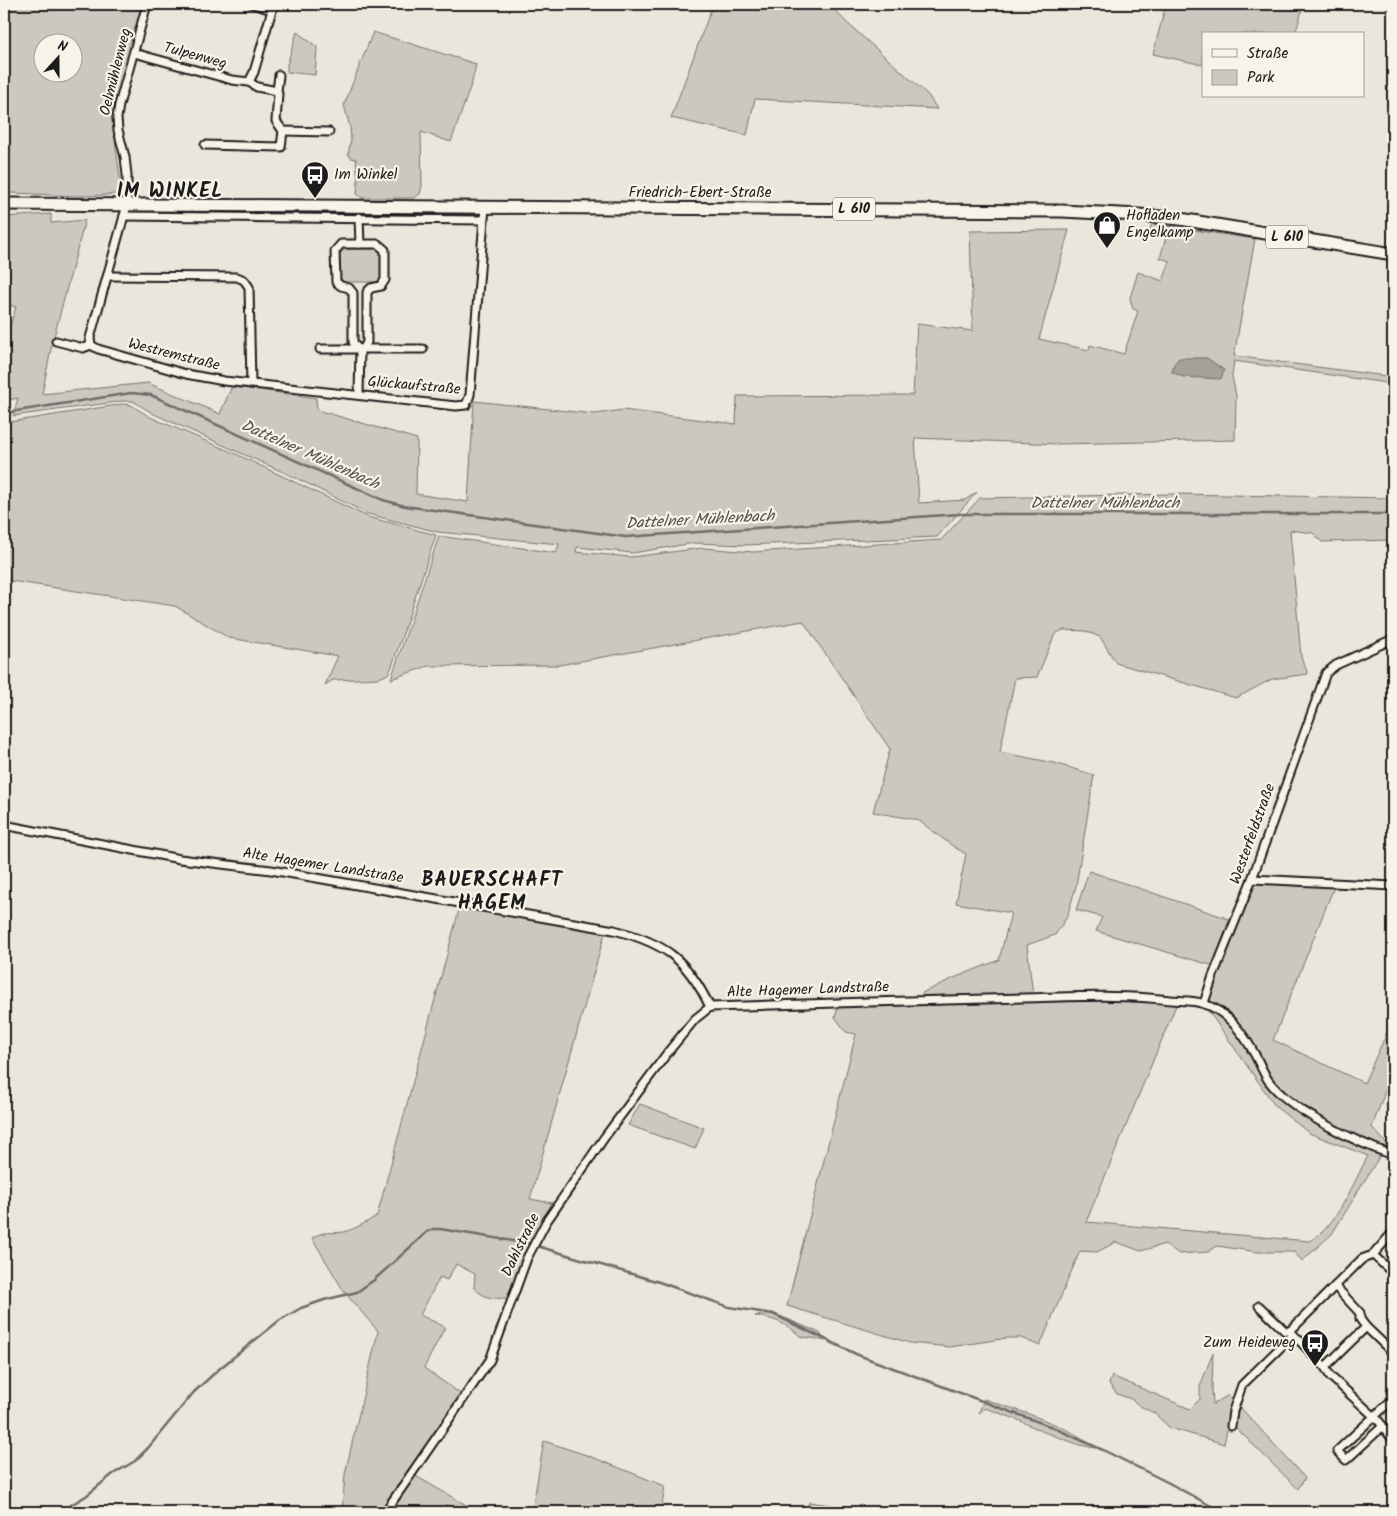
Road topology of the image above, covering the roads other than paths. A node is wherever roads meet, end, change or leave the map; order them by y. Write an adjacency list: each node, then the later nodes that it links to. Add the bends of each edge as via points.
1 (147, 4): 4 (street, Oelmühlenweg)
2 (253, 4): 3 (street)
3 (274, 7): 6 (street)
4 (134, 53): 6 (street, Tulpenweg); 13 (street, Oelmühlenweg, via 117,118 128,175)
5 (279, 75): 7 (street)
6 (249, 82): 7 (street, Tulpenweg)
7 (278, 93): 8 (street, via 276,121)
8 (282, 131): 9 (street); 10 (street, via 281,147)
9 (329, 132)
10 (205, 145)
11 (4, 204): 13 (main road, Friedrich-Ebert-Straße / L 610)
12 (485, 208): 13 (main road, Friedrich-Ebert-Straße / L 610); 15 (street, Glückaufstraße); 17 (main road, Friedrich-Ebert-Straße / L 610, via 1117,213 1180,219)
13 (126, 211): 14 (street, Friedrich-Ebert-Straße); 18 (street)
14 (359, 218): 15 (street, Friedrich-Ebert-Straße); 16 (street)
15 (484, 220): 25 (street, Glückaufstraße, via 470,395 466,405)
16 (360, 244): 21 (street, via 341,244 335,251 335,280 353,293 353,342); 21 (street, via 378,244 385,250 384,283 367,292 367,342)
17 (1393, 254)
18 (109, 276): 20 (street, via 90,338); 24 (street, via 237,277 244,280 249,287)
19 (56, 341): 20 (street, Westremstraße, via 83,348)
20 (91, 345): 24 (street, Westremstraße, via 186,374)
21 (360, 348): 22 (street); 23 (street); 25 (street)
22 (320, 349)
23 (423, 349)
24 (251, 384): 25 (street, Glückaufstraße)
25 (359, 395)
26 (1393, 639): 28 (street, Westerfeldstraße, via 1336,665 1326,673)
27 (4, 825): 31 (street, Alte Hagemer Landstraße, via 180,859 271,870 614,930 640,937 665,949 691,973)
28 (1252, 879): 29 (street); 30 (street, Westerfeldstraße)
29 (1393, 886)
30 (1204, 1004): 31 (street, Alte Hagemer Landstraße, via 1105,996); 32 (street, via 1235,1025 1268,1080 1287,1100 1319,1121)
31 (710, 1007): 47 (street, Dahlstraße, via 695,1019 668,1052 546,1222 527,1258 490,1360)
32 (1393, 1155)
33 (1393, 1232): 34 (street)
34 (1373, 1255): 35 (street); 36 (street, via 1362,1259)
35 (1393, 1273)
36 (1334, 1286): 38 (street, via 1360,1313); 39 (street)
37 (1259, 1306): 39 (street)
38 (1366, 1327): 40 (street); 41 (street)
39 (1291, 1333): 41 (street); 44 (street, via 1242,1385)
40 (1393, 1353)
41 (1325, 1367): 43 (street, via 1330,1376)
42 (1393, 1401): 43 (street)
43 (1373, 1416): 45 (street); 45 (street, via 1337,1451 1346,1460)
44 (1231, 1426)
45 (1383, 1426): 46 (street)
46 (1393, 1440)
47 (385, 1512)

